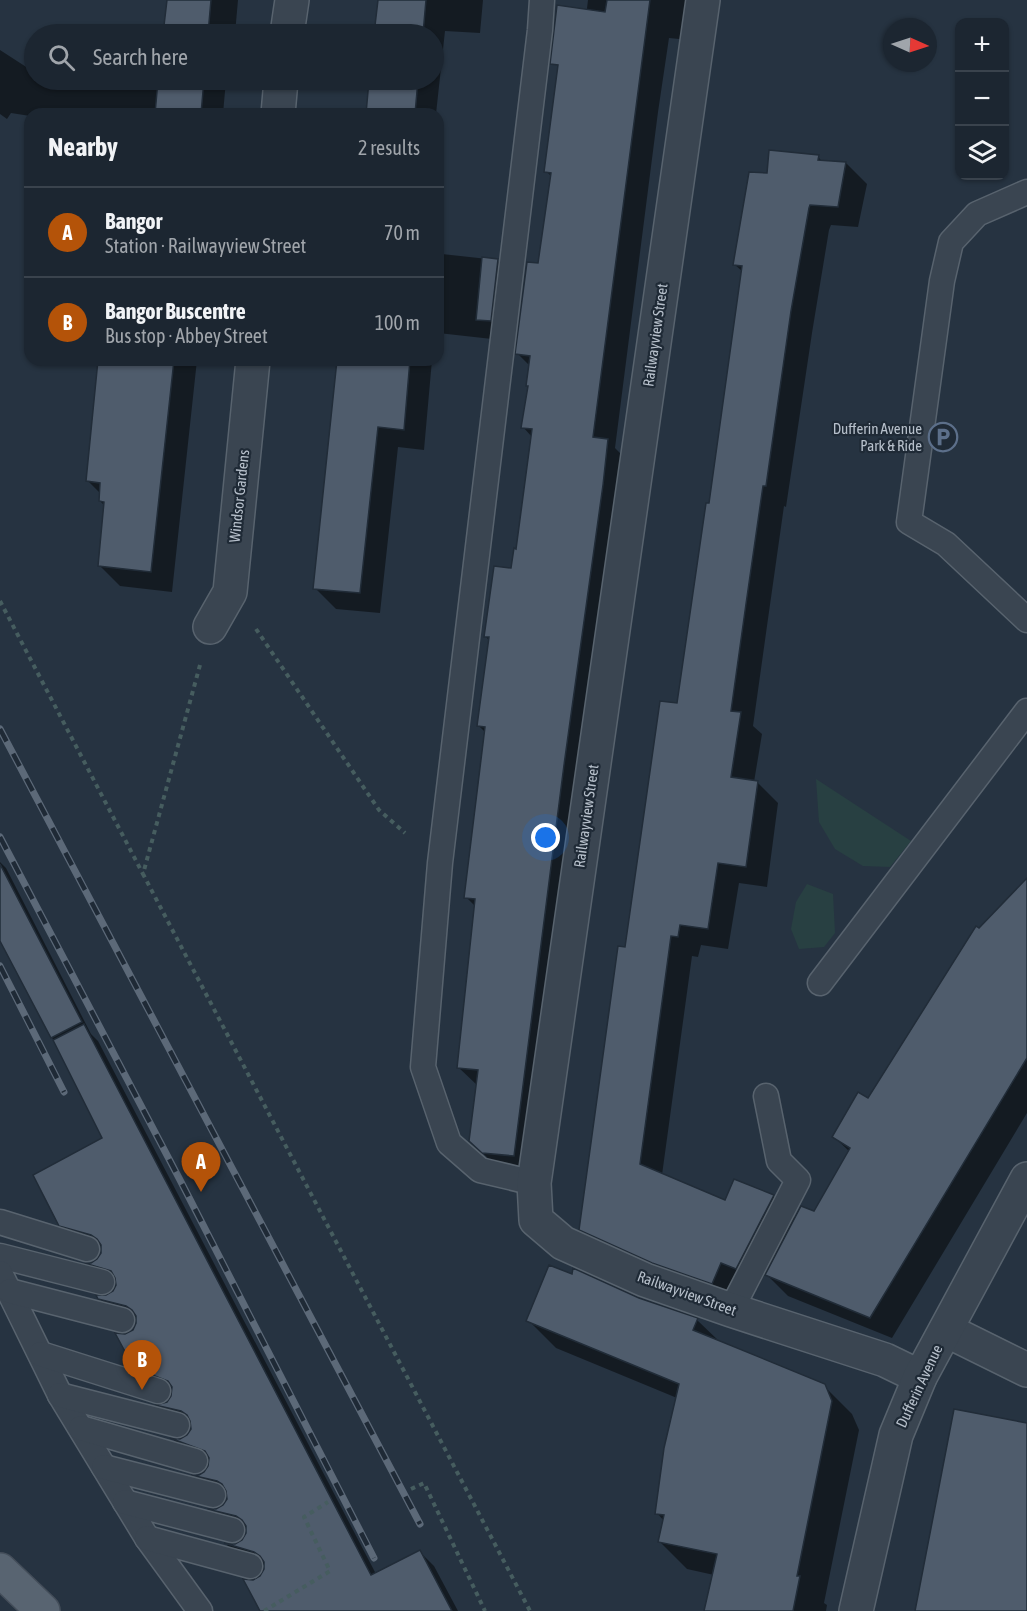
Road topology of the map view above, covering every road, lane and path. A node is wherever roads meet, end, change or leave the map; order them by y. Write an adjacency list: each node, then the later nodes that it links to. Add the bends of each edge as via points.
1 (292, 0): 4 (street)
2 (542, 0): 14 (lane)
3 (703, 0): 19 (street, Railwayview Street)
4 (288, 24)
5 (280, 90): 6 (street)
6 (279, 108)
7 (1027, 192): 11 (lane, via 977,214 951,242 942,281 909,522 946,544)
8 (252, 366): 9 (street, Windsor Gardens)
9 (230, 591): 12 (street, Windsor Gardens); 14 (path, via 379,810)
10 (0, 601): 15 (path)
11 (1026, 618)
12 (210, 627): 15 (path)
13 (1027, 711): 16 (lane)
14 (440, 863): 19 (lane, via 423,1067 449,1143 480,1170)
15 (143, 874): 49 (path)
16 (820, 983)
17 (766, 1096): 25 (lane, via 779,1161 798,1180)
18 (1027, 1179): 27 (street, Dufferin Avenue)
19 (534, 1183): 25 (street, Railwayview Street, via 536,1220 563,1243 645,1280)
20 (0, 1222): 21 (lane)
21 (87, 1249)
22 (0, 1256): 24 (lane)
23 (5, 1282): 26 (lane); 28 (lane)
24 (102, 1282)
25 (731, 1310): 30 (street, Railwayview Street, via 885,1360)
26 (122, 1320)
27 (946, 1330): 29 (street); 30 (street, Dufferin Avenue)
28 (41, 1354): 31 (lane); 32 (lane)
29 (1027, 1370)
30 (920, 1377): 50 (street, Dufferin Avenue, via 896,1435)
31 (158, 1391)
32 (60, 1395): 33 (lane); 34 (lane)
33 (177, 1425)
34 (81, 1428): 35 (lane); 36 (lane)
35 (195, 1461)
36 (104, 1467): 38 (lane); 39 (lane)
37 (411, 1489): 48 (path, via 424,1483)
38 (213, 1495)
39 (125, 1502): 41 (lane); 42 (lane)
40 (328, 1502): 47 (path, via 304,1517 330,1571)
41 (232, 1530)
42 (147, 1538): 43 (lane); 46 (lane)
43 (250, 1566)
44 (0, 1570): 45 (main road)
45 (43, 1611)
46 (200, 1611)
47 (264, 1611)
48 (485, 1611)
49 (530, 1611)
50 (856, 1611)

